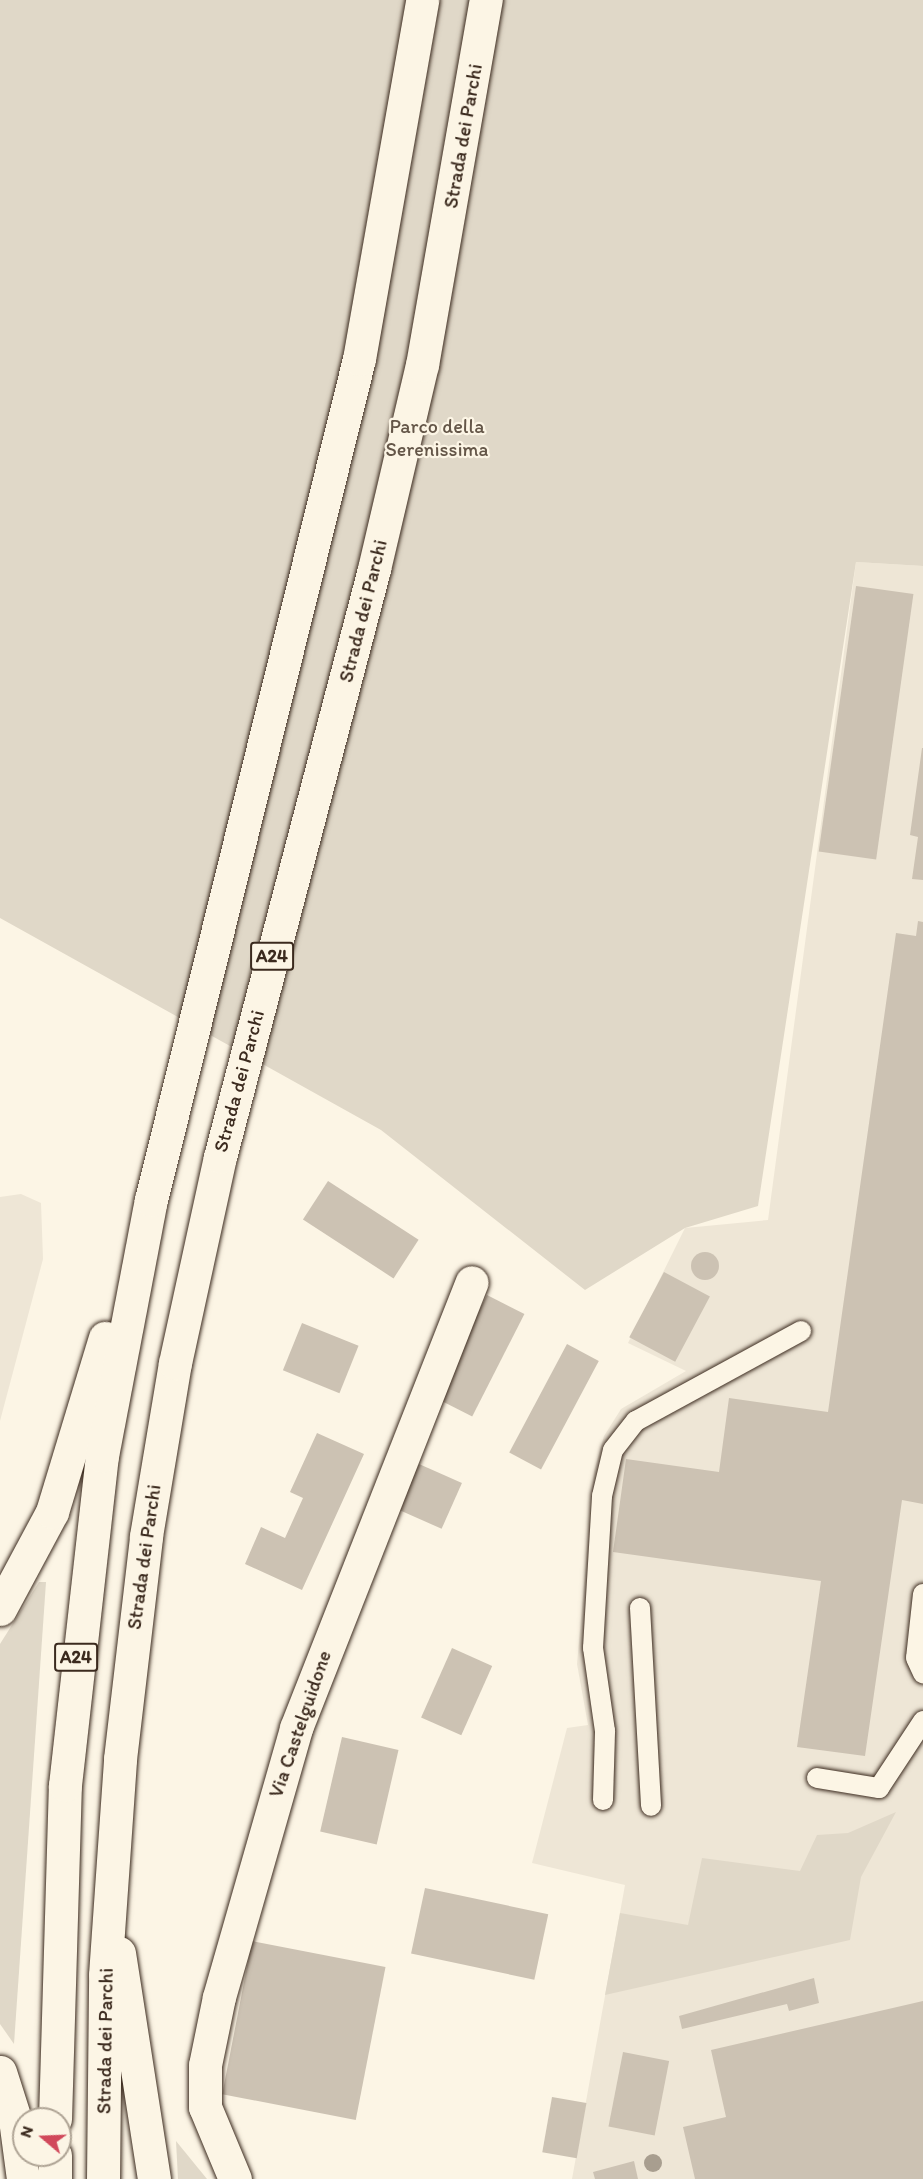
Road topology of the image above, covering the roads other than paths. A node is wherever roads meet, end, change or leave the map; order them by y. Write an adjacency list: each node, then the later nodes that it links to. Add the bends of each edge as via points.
1 (422, 0): 3 (main road, A24, via 356,370)
2 (486, 0): 14 (main road, Strada dei Parchi / A24, via 419,376 183,1321 133,1631)
3 (152, 1200): 8 (main road, via 52,1512); 16 (main road, A24, via 102,1456 79,1623 63,1819)
4 (472, 1282): 20 (main road, Via Castelguidone, via 296,1728 222,1986 204,2088 209,2127)
5 (801, 1331): 12 (lane, via 636,1421 613,1450 602,1496 593,1648 604,1731)
6 (923, 1594): 9 (lane, via 916,1658)
7 (640, 1608): 13 (lane)
8 (0, 1609)
9 (923, 1672)
10 (923, 1721): 11 (lane, via 879,1788)
11 (818, 1778)
12 (603, 1800)
13 (651, 1806)
14 (109, 1919): 18 (main road, Strada dei Parchi / A24); 19 (main road, via 127,1990)
15 (0, 2072): 17 (main road, via 15,2119)
16 (55, 2107)
17 (23, 2179)
18 (104, 2179)
19 (154, 2179)
20 (235, 2179)

